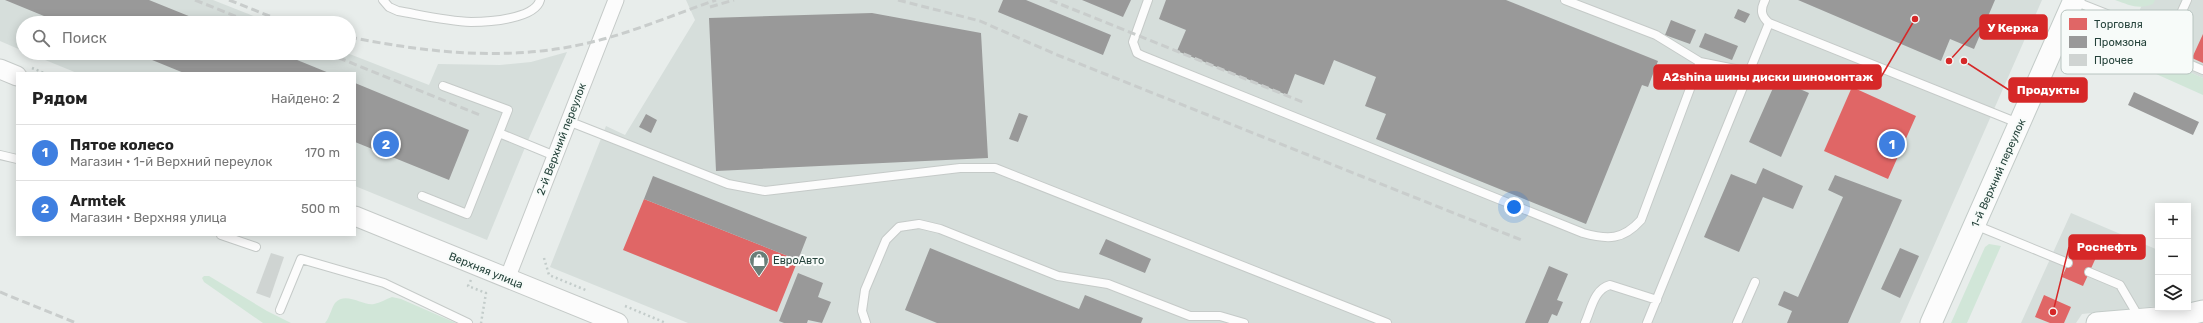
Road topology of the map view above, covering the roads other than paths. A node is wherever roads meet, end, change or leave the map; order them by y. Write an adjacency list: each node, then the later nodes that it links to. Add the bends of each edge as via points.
1 (383, 0): 2 (lane, via 389,7 398,11 471,22 520,16 533,11)
2 (540, 0)
3 (616, 0): 21 (street, 2-й Верхний переулок)
4 (1148, 0): 14 (lane, via 1134,36 1133,48 1137,53 1583,233 1603,237 1622,235 1632,230 1641,220)
5 (1565, 0): 14 (lane, via 1656,35)
6 (1765, 0): 12 (lane, via 1762,13)
7 (2074, 0): 9 (main road, 1-й Верхний переулок); 10 (lane)
8 (2187, 0): 11 (lane)
9 (2070, 10)
10 (2099, 10)
11 (2183, 10)
12 (1769, 23): 18 (lane); 22 (lane)
13 (2061, 30): 22 (main road, 1-й Верхний переулок)
14 (1700, 62): 18 (lane)
15 (2193, 66): 17 (lane)
16 (0, 69): 19 (street)
17 (2203, 70)
18 (1750, 72): 36 (lane)
19 (16, 76)
20 (443, 86): 23 (lane, via 508,110)
21 (568, 121): 25 (street, 2-й Верхний переулок); 44 (lane, via 746,189 765,191 960,168 995,168)
22 (2020, 123): 29 (main road, 1-й Верхний переулок)
23 (499, 133): 25 (lane); 27 (lane, via 467,214)
24 (0, 155): 26 (lane)
25 (555, 156): 34 (street, 2-й Верхний переулок)
26 (16, 158)
27 (422, 196)
28 (356, 216): 34 (street, Верхняя улица)
29 (1974, 225): 32 (lane); 48 (main road, 1-й Верхний переулок)
30 (224, 236): 31 (lane)
31 (256, 247)
32 (2068, 263)
33 (2089, 272): 39 (lane, via 2120,285)
34 (507, 279): 41 (street, Верхняя улица)
35 (1755, 282): 47 (lane)
36 (1657, 300): 45 (lane, via 1610,285 1602,287); 46 (lane)
37 (280, 310): 40 (lane, via 301,259 384,283)
38 (2203, 311): 39 (main road, via 2181,316)
39 (2141, 319): 49 (main road)
40 (468, 323)
41 (618, 323)
42 (866, 323): 43 (lane, via 862,311 865,290 886,240 899,228 919,224 940,229 1058,276 1108,284 1190,316 1220,316)
43 (1244, 323)
44 (1387, 323)
45 (1585, 323)
46 (1647, 323)
47 (1737, 323)
48 (1931, 323)
49 (2097, 323)

